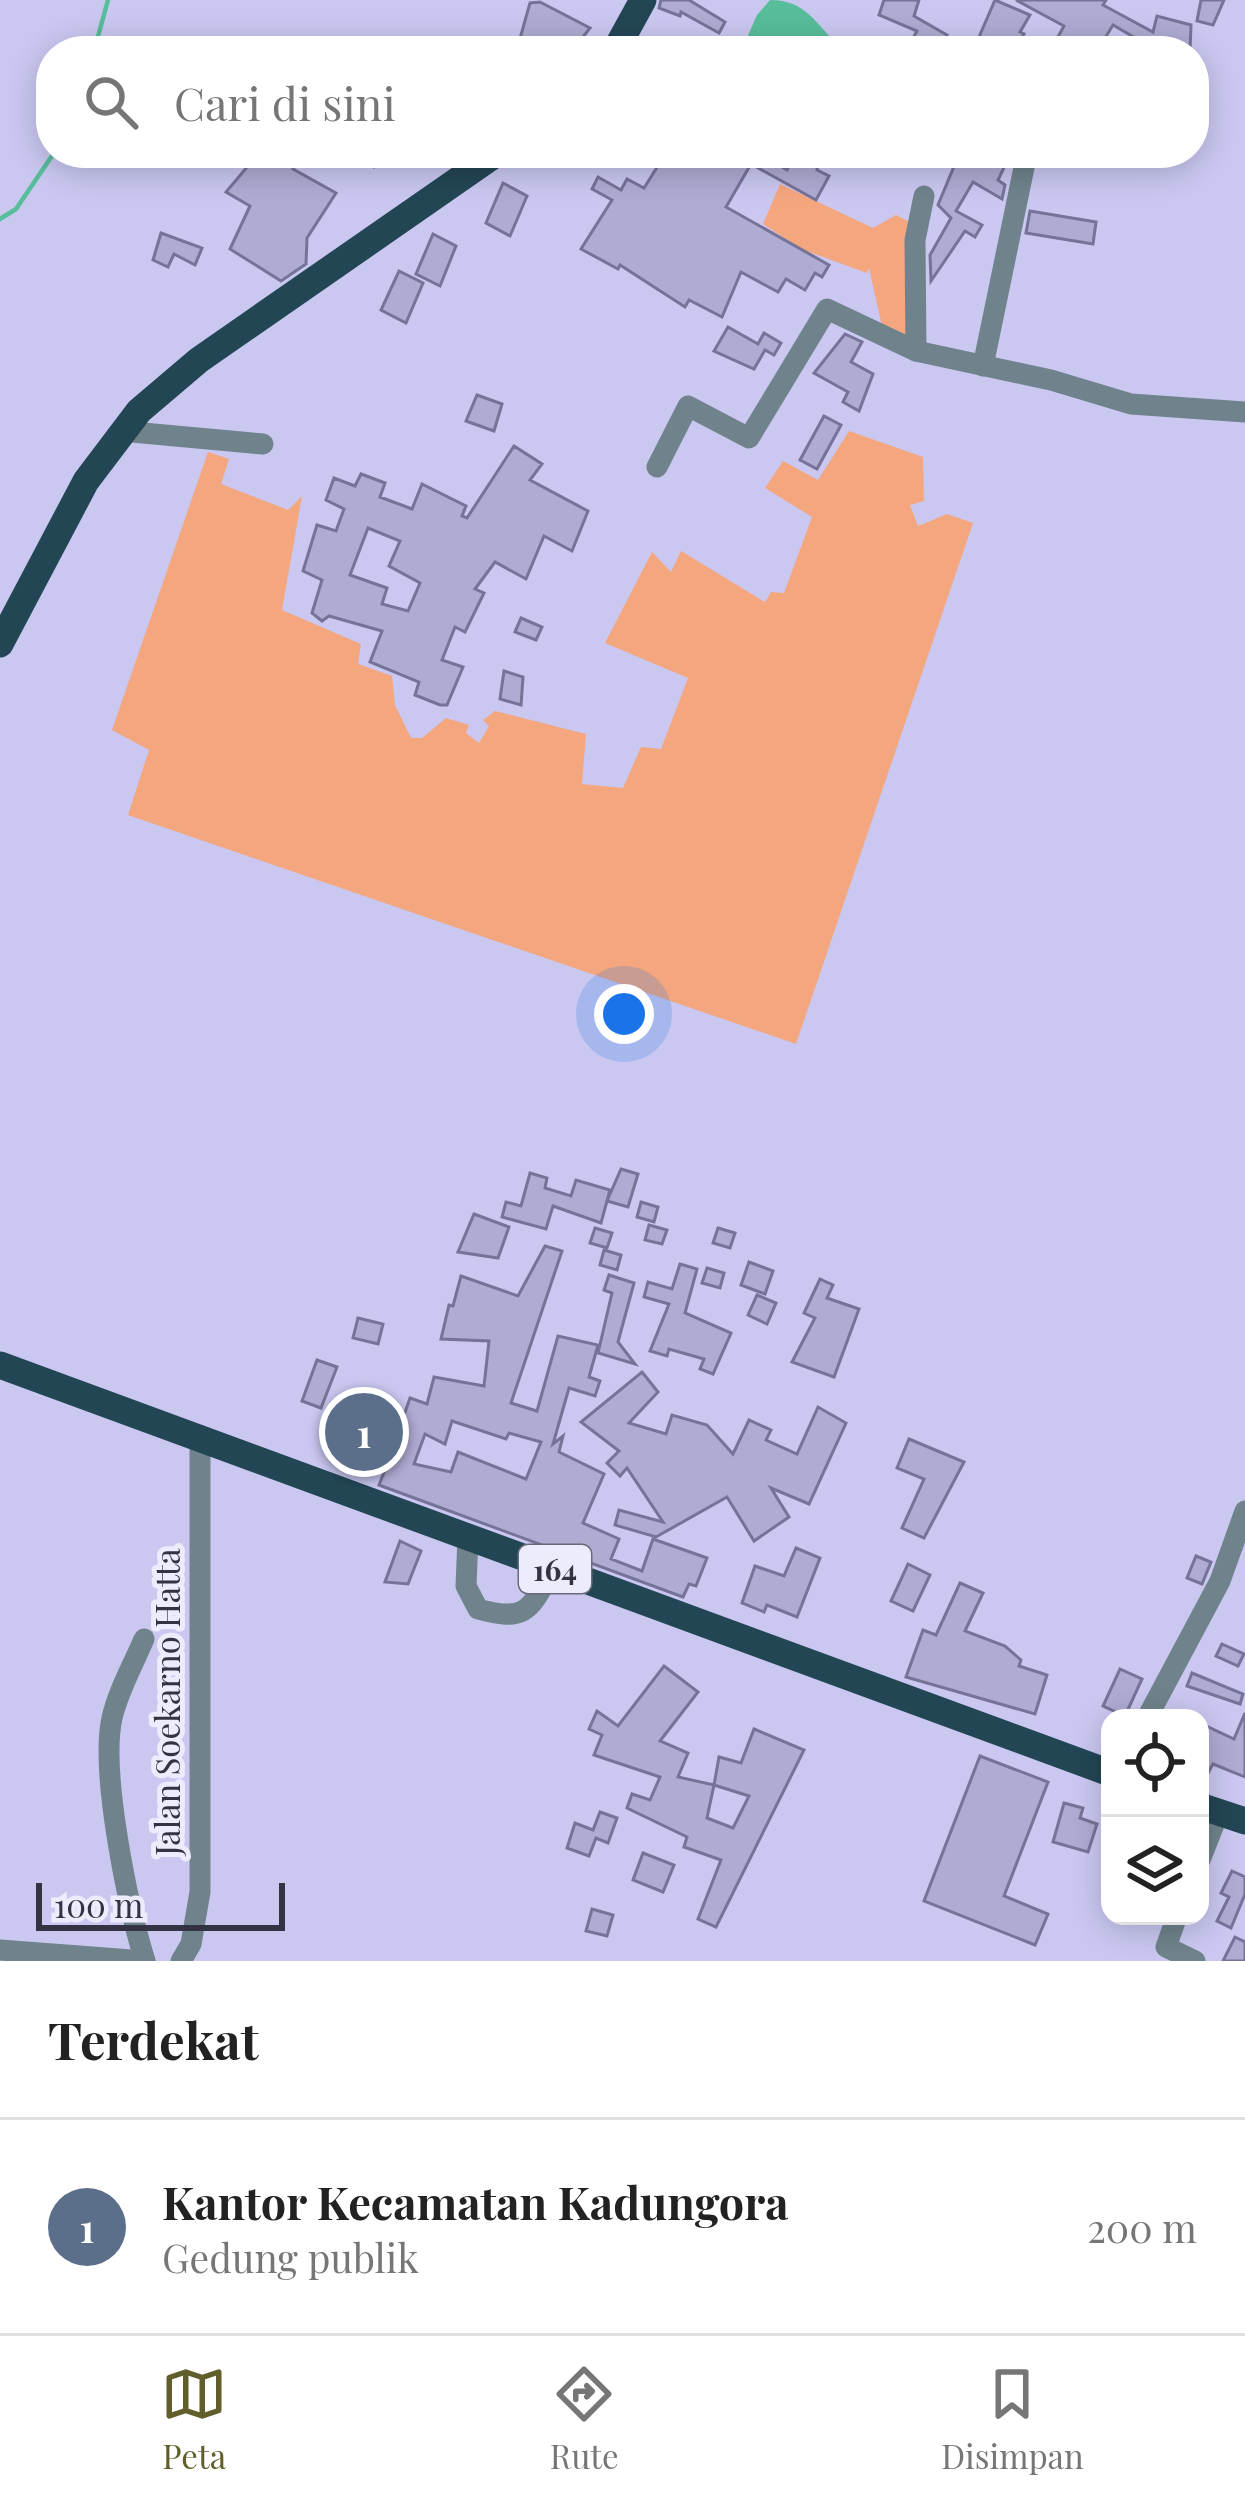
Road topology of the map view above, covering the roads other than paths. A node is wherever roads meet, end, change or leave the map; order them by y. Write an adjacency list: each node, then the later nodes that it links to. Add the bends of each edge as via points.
1 (643, 0): 2 (main road)
2 (624, 36)
3 (475, 168): 9 (main road, via 199,360)
4 (1024, 168): 7 (street)
5 (925, 196): 6 (street, via 915,240)
6 (916, 351): 7 (street); 11 (street, via 827,309 748,438 688,406)
7 (983, 367): 8 (street, via 1131,404)
8 (1245, 412)
9 (121, 431): 10 (street); 12 (main road)
10 (263, 444)
11 (657, 466)
12 (0, 644)
13 (2, 1372): 14 (main road, 164)
14 (200, 1440): 16 (main road, 164); 24 (street, Jalan Soekarno Hatta, via 200,1892)
15 (1245, 1511): 19 (street, via 1211,1602)
16 (468, 1537): 17 (main road, 164); 17 (street, via 466,1586 478,1609 525,1613)
17 (553, 1568): 20 (main road, 164)
18 (144, 1639): 23 (street, via 109,1746)
19 (1152, 1709)
20 (1101, 1770)
21 (1174, 1925): 25 (street, via 1166,1947)
22 (0, 1950): 23 (street)
23 (145, 1961)
24 (181, 1961)
25 (1195, 1961)

